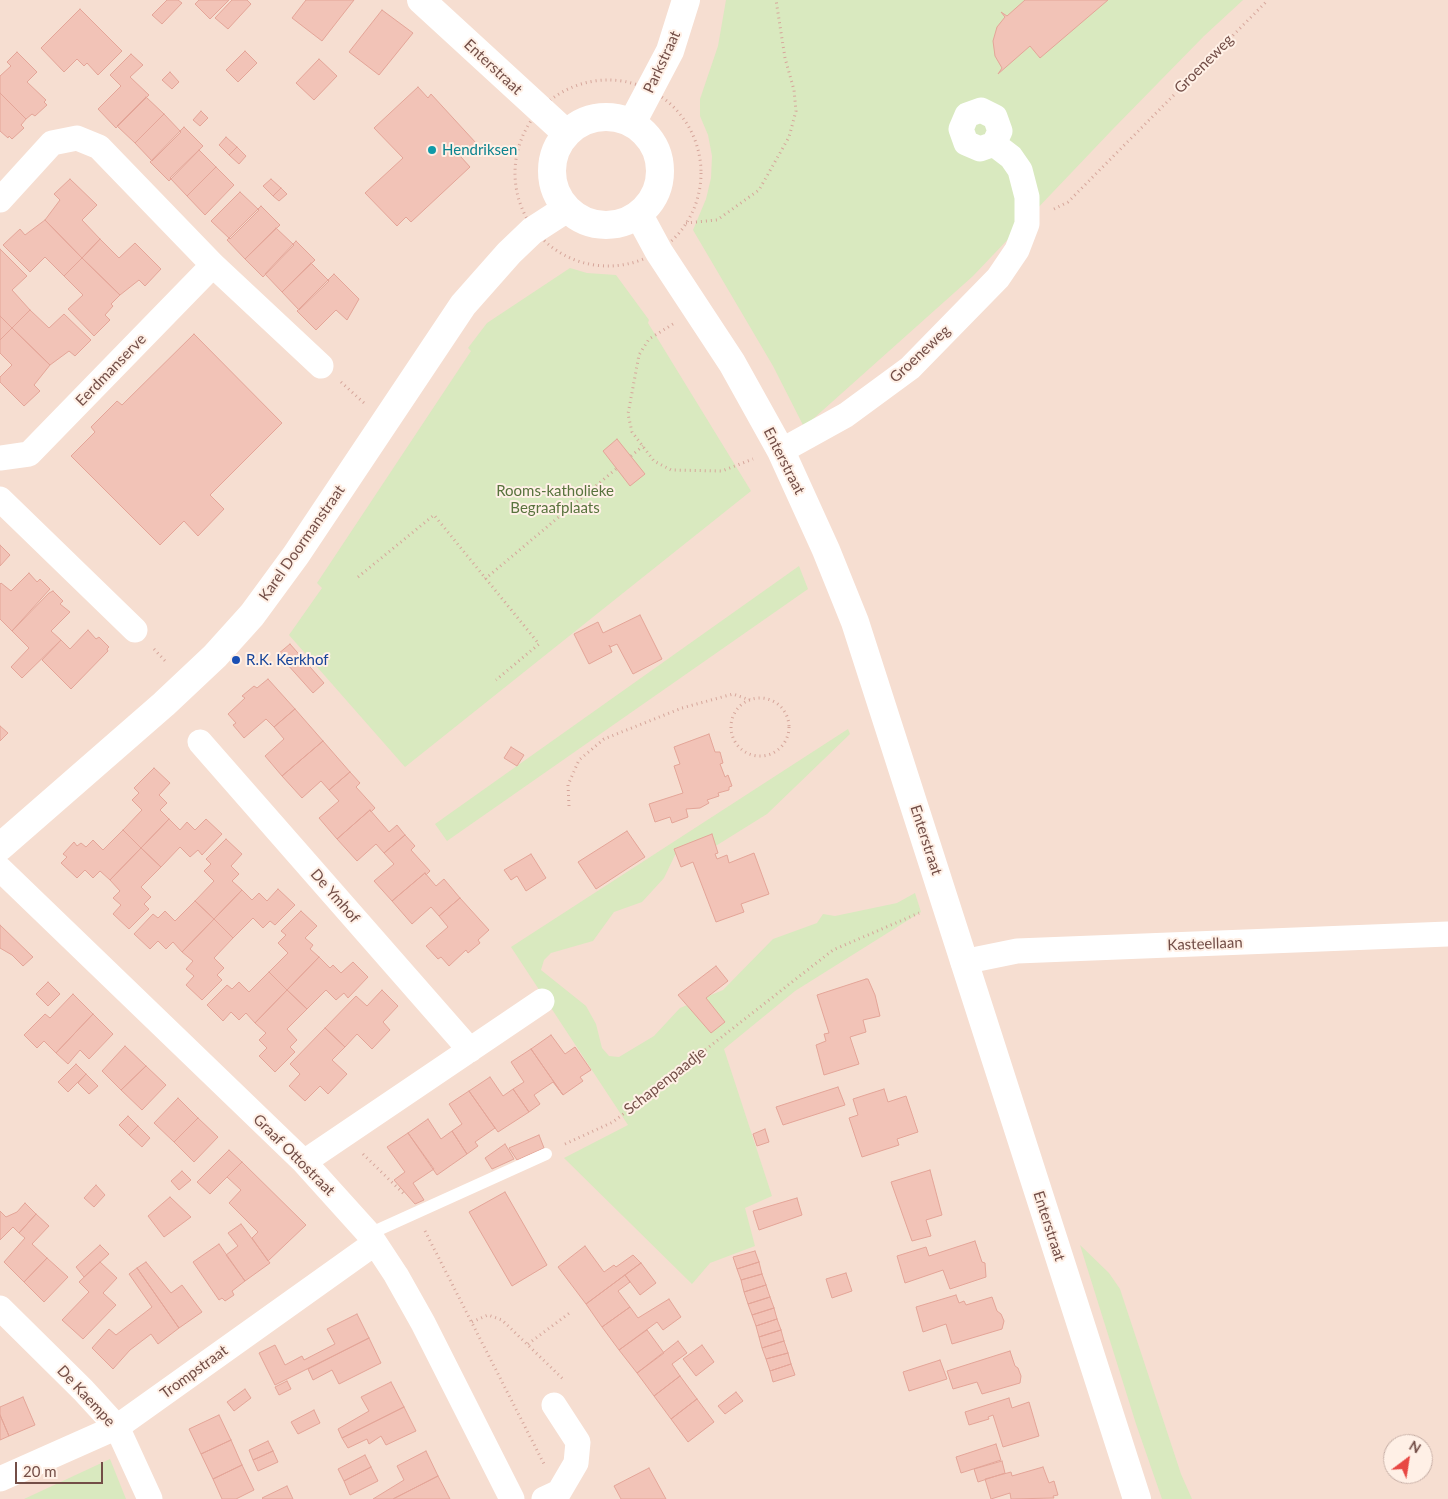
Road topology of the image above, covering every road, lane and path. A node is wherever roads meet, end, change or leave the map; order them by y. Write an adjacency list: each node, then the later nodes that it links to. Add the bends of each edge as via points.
1 (421, 0): 6 (main road, Enterstraat)
2 (686, 0): 5 (main road, Parkstraat, via 670,51)
3 (776, 0): 13 (path, via 794,90 796,111 790,137 760,190 717,220)
4 (1268, 0): 14 (path, Groeneweg, via 1068,202)
5 (650, 90): 6 (path, via 627,82 603,80 579,84); 7 (main road, Parkstraat); 13 (path, via 672,106 690,128 699,155 701,182 694,210)
6 (538, 108): 8 (main road, Enterstraat); 15 (path, via 520,138 514,172 519,205)
7 (632, 123): 8 (main road, via 615,116 597,116 580,122); 12 (main road, via 646,134 656,149 661,166 659,185 652,201)
8 (566, 133): 11 (main road, via 554,151 551,171 555,192)
9 (994, 144): 14 (street, Groeneweg, via 1011,157 1020,170)
10 (0, 200): 17 (street, via 52,143 77,138 99,147)
11 (566, 209): 12 (main road, via 582,220 602,225 621,223); 15 (main road, Karel Doormanstraat)
12 (639, 214): 16 (main road, Enterstraat)
13 (686, 223): 16 (path, via 680,234)
14 (1027, 224): 22 (street, Groeneweg, via 1017,250 998,278 910,368 846,414)
15 (532, 231): 16 (path, via 563,256 594,266 628,265); 20 (main road, Karel Doormanstraat, via 463,305)
16 (659, 252): 18 (main road, Enterstraat)
17 (213, 265): 19 (street); 24 (street, Eerdmanserve, via 29,454)
18 (697, 309): 21 (path, via 649,339 639,355 628,414 632,432); 22 (main road, Enterstraat, via 732,363)
19 (321, 366): 20 (path)
20 (386, 421): 31 (main road, Karel Doormanstraat, via 252,615)
21 (643, 446): 22 (path, via 654,461 671,470 722,471); 23 (path)
22 (780, 451): 37 (main road, Enterstraat, via 855,622)
23 (631, 456)
24 (0, 458)
25 (616, 469): 28 (path)
26 (0, 499): 29 (street)
27 (358, 577): 28 (path, via 434,515)
28 (485, 579): 30 (path, via 539,644)
29 (135, 630): 31 (path)
30 (496, 680)
31 (187, 683): 35 (main road, Karel Doormanstraat)
32 (750, 700): 32 (path, via 767,699 784,710 790,728 787,738 774,753 755,756 739,748 734,740 731,731 735,714); 34 (path, via 732,694 682,708 604,739 579,760 568,785)
33 (200, 742): 41 (street, De Ymhof)
34 (569, 806)
35 (0, 847)
36 (0, 868): 44 (street, Graaf Ottostraat)
37 (945, 902): 39 (main road, Enterstraat); 43 (path, Schapenpaadje, via 833,950 613,1122)
38 (1448, 934): 39 (street, Kasteellaan, via 1018,951)
39 (962, 962): 58 (main road, Enterstraat)
40 (542, 1001): 41 (street)
41 (470, 1050): 42 (street)
42 (341, 1137): 44 (street); 45 (path, via 404,1194)
43 (546, 1154): 45 (lane)
44 (304, 1162): 46 (street, Graaf Ottostraat)
45 (416, 1213): 46 (lane); 49 (path)
46 (372, 1238): 53 (street, Trompstraat); 57 (street, Graaf Ottostraat, via 424,1323)
47 (0, 1308): 53 (street, De Kaempe)
48 (571, 1312): 50 (path)
49 (472, 1322): 50 (path, via 488,1315 502,1320); 55 (path)
50 (528, 1344): 51 (path)
51 (566, 1381)
52 (554, 1405): 55 (street, via 578,1442 576,1463)
53 (117, 1427): 54 (street, Trompstraat); 56 (street, De Kaempe)
54 (0, 1479)
55 (552, 1496)
56 (150, 1499)
57 (512, 1499)
58 (1136, 1499)

